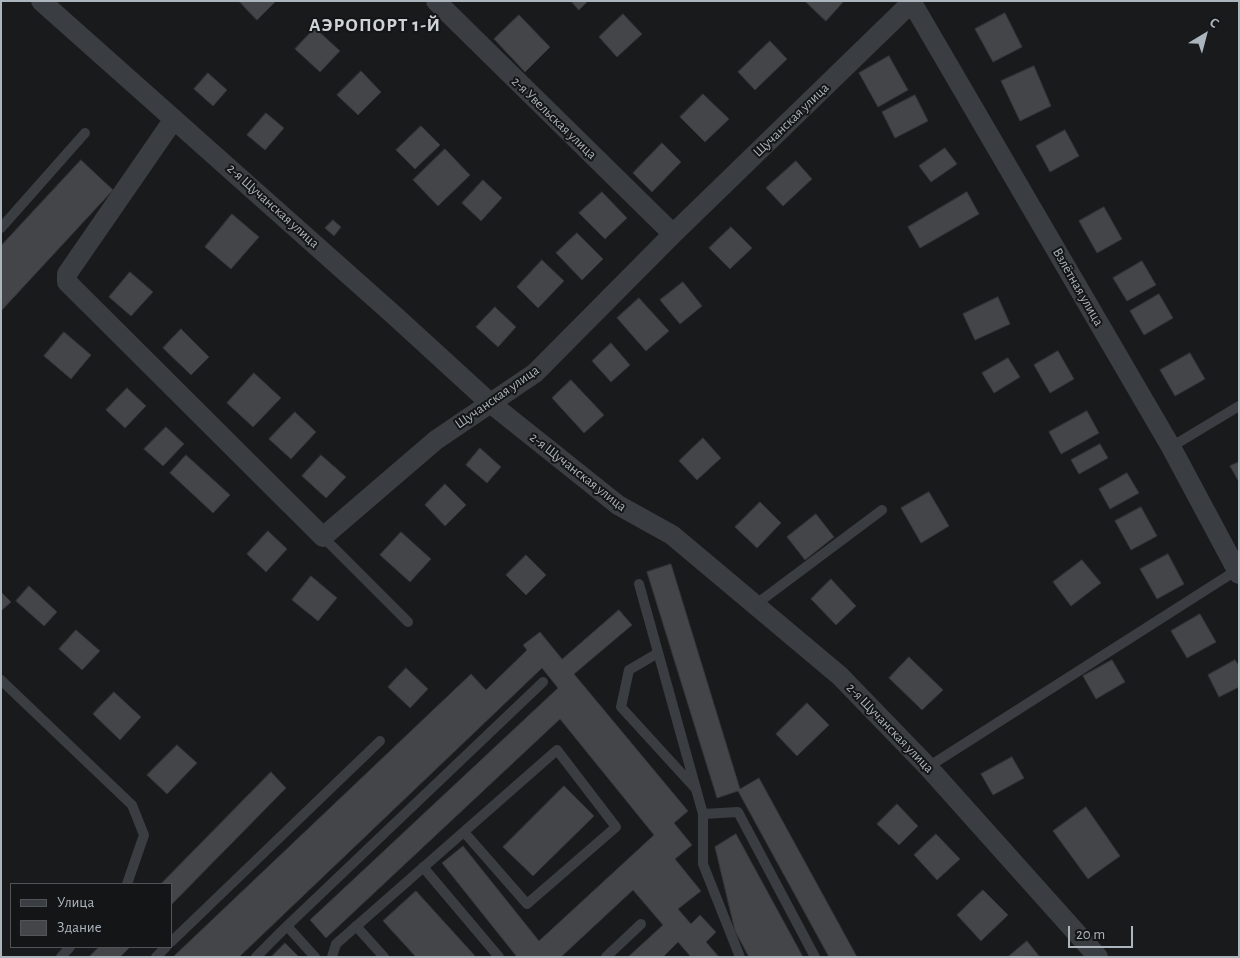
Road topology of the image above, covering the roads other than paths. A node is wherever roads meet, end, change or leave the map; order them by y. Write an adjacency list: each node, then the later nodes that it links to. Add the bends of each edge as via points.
1 (41, 1): 4 (street, 2-я Щучанская улица)
2 (436, 1): 7 (street, 2-я Увельская улица)
3 (912, 2): 7 (street, Щучанская улица); 10 (street, Взлётная улица)
4 (174, 119): 8 (street, 2-я Щучанская улица); 12 (street, via 67,274 66,282)
5 (85, 134): 6 (lane)
6 (1, 228)
7 (673, 234): 8 (street, Щучанская улица, via 534,373)
8 (490, 402): 12 (street, Щучанская улица, via 436,440); 15 (street, 2-я Щучанская улица, via 618,504 672,535)
9 (1239, 406): 10 (lane)
10 (1171, 447): 13 (street, Взлётная улица)
11 (882, 510): 15 (lane)
12 (323, 537): 16 (lane)
13 (1238, 572): 21 (lane)
14 (639, 584): 17 (lane)
15 (755, 605): 21 (street, 2-я Щучанская улица, via 840,676)
16 (408, 622)
17 (658, 653): 22 (lane); 22 (lane, via 629,670 621,708)
18 (1, 680): 26 (lane, via 132,805 144,834)
19 (542, 682): 28 (lane)
20 (380, 741): 30 (lane)
21 (928, 767): 41 (street, 2-я Щучанская улица)
22 (696, 790): 23 (lane)
23 (703, 814): 39 (lane, via 703,864); 40 (lane, via 738,812)
24 (464, 832): 24 (lane, via 557,750 616,827 527,904); 25 (lane)
25 (423, 867): 29 (lane); 37 (lane)
26 (127, 883)
27 (641, 924): 38 (lane)
28 (287, 926): 33 (lane); 34 (lane)
29 (356, 926): 35 (lane, via 336,944); 36 (lane)
30 (172, 941)
31 (165, 948): 32 (lane)
32 (156, 957)
33 (256, 957)
34 (315, 957)
35 (332, 957)
36 (384, 957)
37 (499, 957)
38 (606, 957)
39 (740, 957)
40 (815, 957)
41 (1098, 957)

